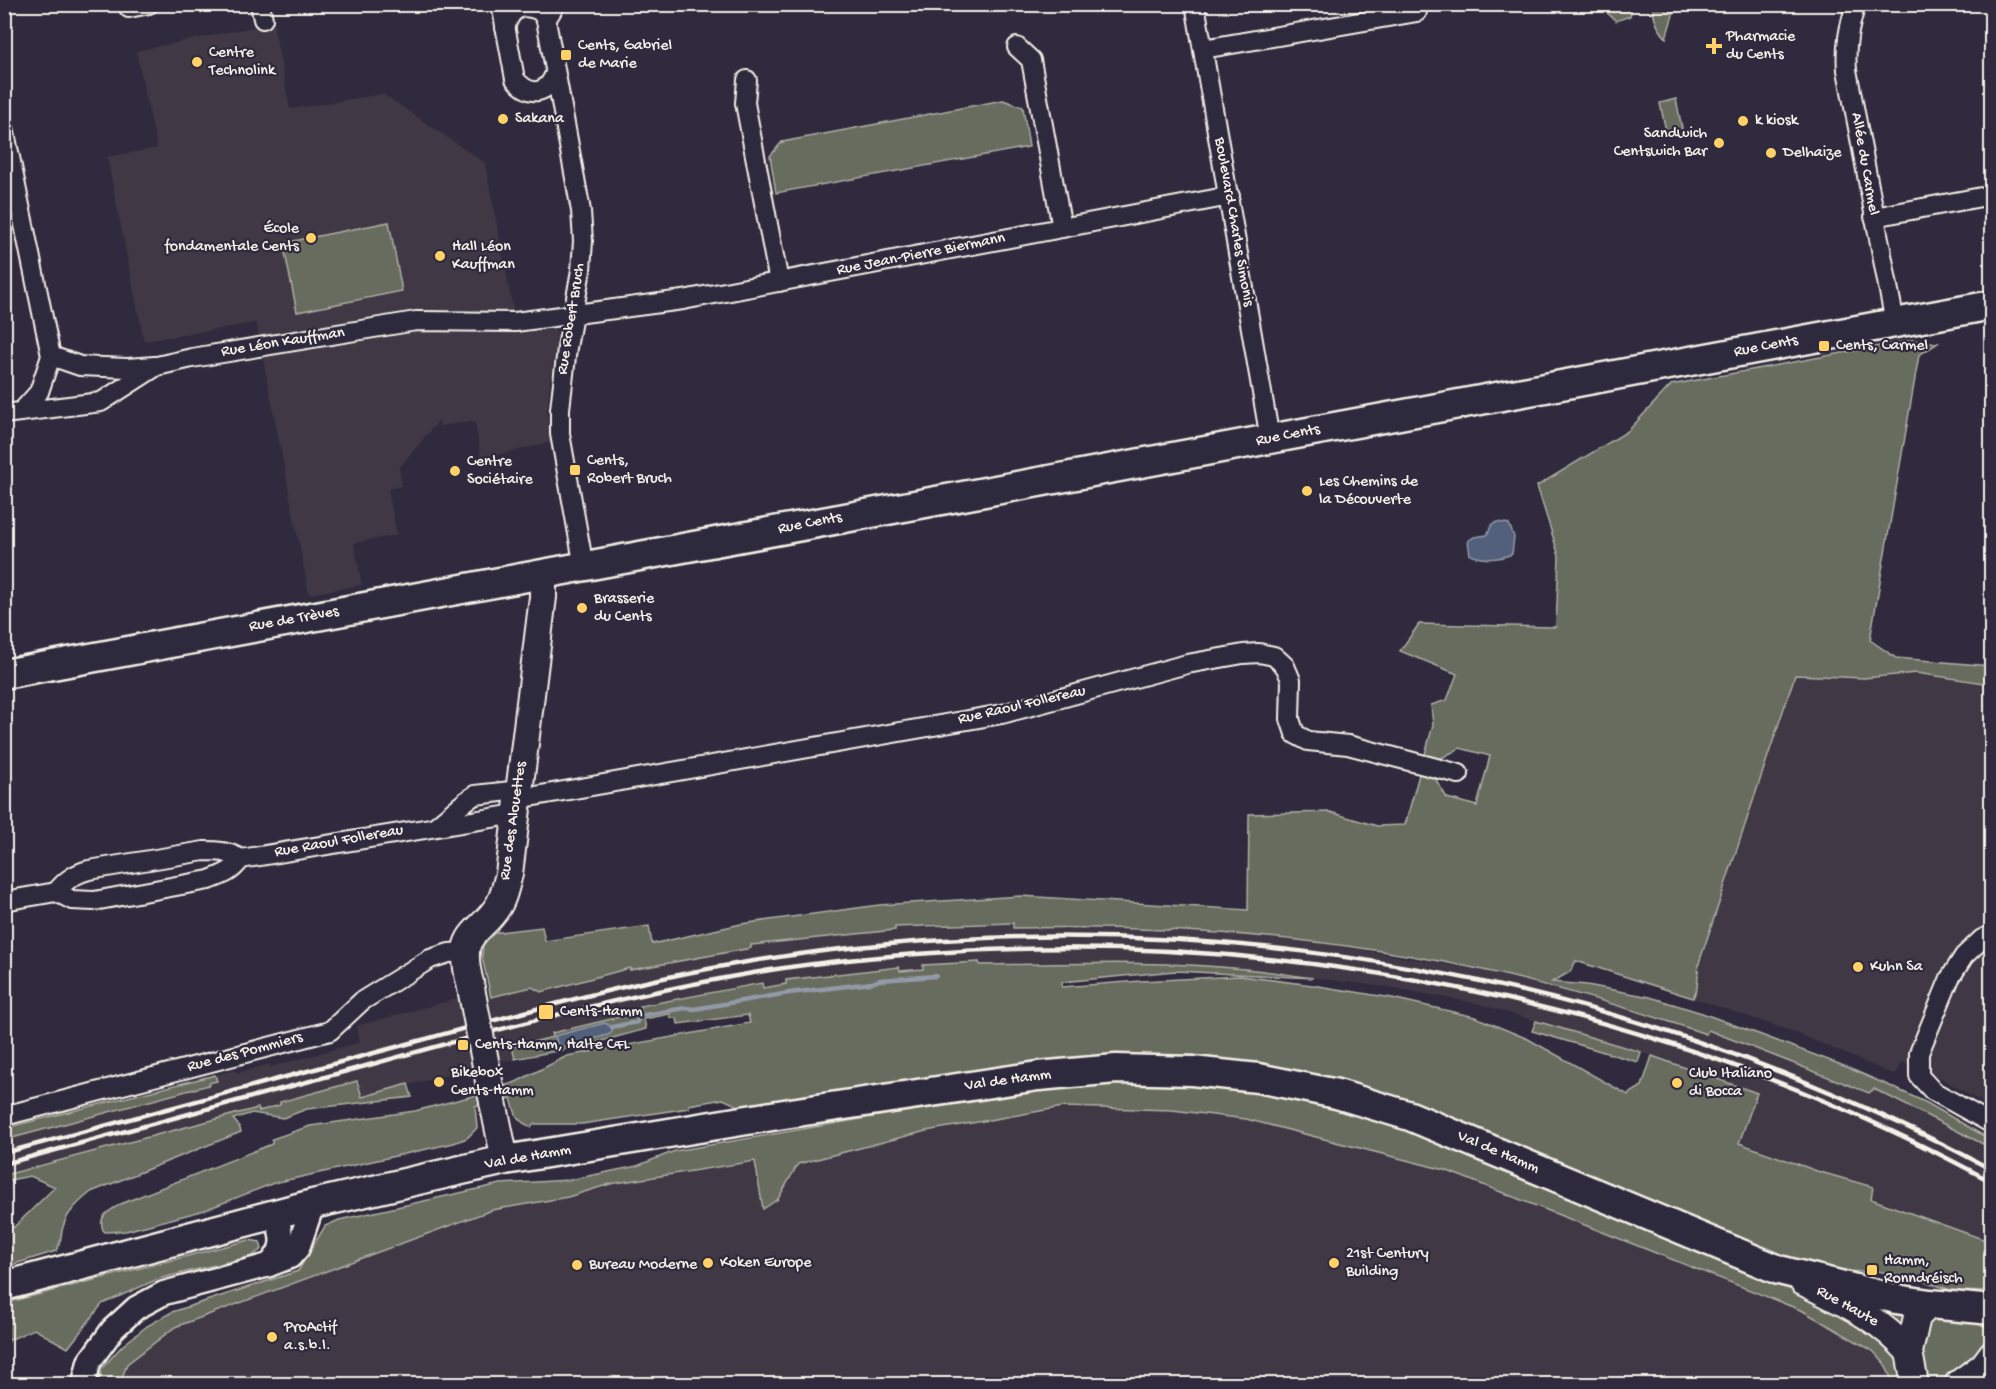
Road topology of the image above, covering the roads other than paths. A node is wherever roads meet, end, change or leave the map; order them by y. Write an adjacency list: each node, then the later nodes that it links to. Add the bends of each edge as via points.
1 (149, 4): 6 (street)
2 (501, 4): 8 (street)
3 (1195, 4): 10 (street, Boulevard Charles Simonis)
4 (1417, 4): 10 (street, via 1417,12)
5 (1856, 4): 17 (street, Allée du Carmel, via 1847,34 1847,70)
6 (129, 8)
7 (545, 10): 8 (street, Rue Robert Bruch, via 517,9 508,17); 11 (street, Rue Robert Bruch)
8 (505, 28): 11 (street, via 515,79 522,88 543,90 552,83)
9 (1017, 48): 18 (street, via 1031,60)
10 (1203, 49): 15 (street, Boulevard Charles Simonis)
11 (555, 73): 21 (street, Rue Robert Bruch, via 581,211 581,270)
12 (747, 80): 19 (street, via 745,102)
13 (4, 128): 16 (street)
14 (1992, 195): 17 (street)
15 (1230, 196): 18 (street, Rue Jean-Pierre Biermann); 26 (street, Boulevard Charles Simonis)
16 (13, 214): 23 (street)
17 (1874, 217): 22 (street, Allée du Carmel)
18 (1062, 228): 19 (street, Rue Jean-Pierre Biermann)
19 (779, 282): 21 (street, Rue Jean-Pierre Biermann, via 683,300)
20 (1992, 305): 22 (main road, Rue Cents)
21 (573, 314): 24 (street, Rue Léon Kauffman, via 515,322 416,321); 27 (street, Rue Robert Bruch, via 562,384 560,434)
22 (1895, 323): 26 (main road, Rue Cents)
23 (51, 356): 24 (street, via 80,366); 25 (street, via 39,392)
24 (157, 366): 25 (street, Rue Léon Kauffman, via 101,402)
25 (13, 412)
26 (1270, 439): 27 (main road, Rue Cents)
27 (584, 567): 28 (main road, Rue de Trèves)
28 (543, 574): 29 (main road, Rue de Trèves); 31 (main road, Rue des Alouettes)
29 (4, 674)
30 (1459, 774): 31 (street, Rue Raoul Follereau, via 1348,745 1308,741 1295,734 1290,718 1291,680 1285,666 1274,656 1259,653 1187,664 1002,714)
31 (518, 801): 32 (street, Rue Raoul Follereau); 32 (street, Rue Raoul Follereau, via 475,795); 37 (main road, Rue des Alouettes, via 504,895 472,935)
32 (436, 826): 33 (street, Rue Raoul Follereau)
33 (241, 859): 34 (street, Rue Raoul Follereau, via 232,853 204,851 90,870 67,879); 34 (street, Rue Raoul Follereau, via 225,875 209,880 94,901 72,900)
34 (56, 892): 35 (street, Rue Raoul Follereau)
35 (4, 901)
36 (1992, 934): 39 (street, via 1964,956 1950,978 1919,1053 1919,1076 1933,1091)
37 (466, 952): 38 (street, Rue des Pommiers, via 430,959 362,1001 330,1031); 40 (main road, bridge)
38 (4, 1116)
39 (1992, 1124)
40 (505, 1160): 41 (main road, Val de Hamm); 44 (main road, Val de Hamm, via 1038,1076 1116,1069 1192,1071 1258,1078 1336,1094 1410,1116)
41 (313, 1204): 42 (main road, Val de Hamm); 43 (street, via 298,1248 290,1257)
42 (276, 1214): 43 (street, via 282,1246); 45 (main road, Val de Hamm)
43 (269, 1265): 50 (street, via 164,1293 136,1308 113,1329 89,1362)
44 (1779, 1270): 46 (main road, Val de Hamm, via 1880,1296); 48 (main road, Rue Haute, via 1869,1316)
45 (4, 1286)
46 (1930, 1304): 47 (main road, Val de Hamm); 48 (main road, via 1917,1317)
47 (1992, 1310)
48 (1909, 1352): 51 (main road)
49 (1992, 1354): 52 (main road, via 1983,1366)
50 (84, 1384)
51 (1915, 1384)
52 (1958, 1384)

